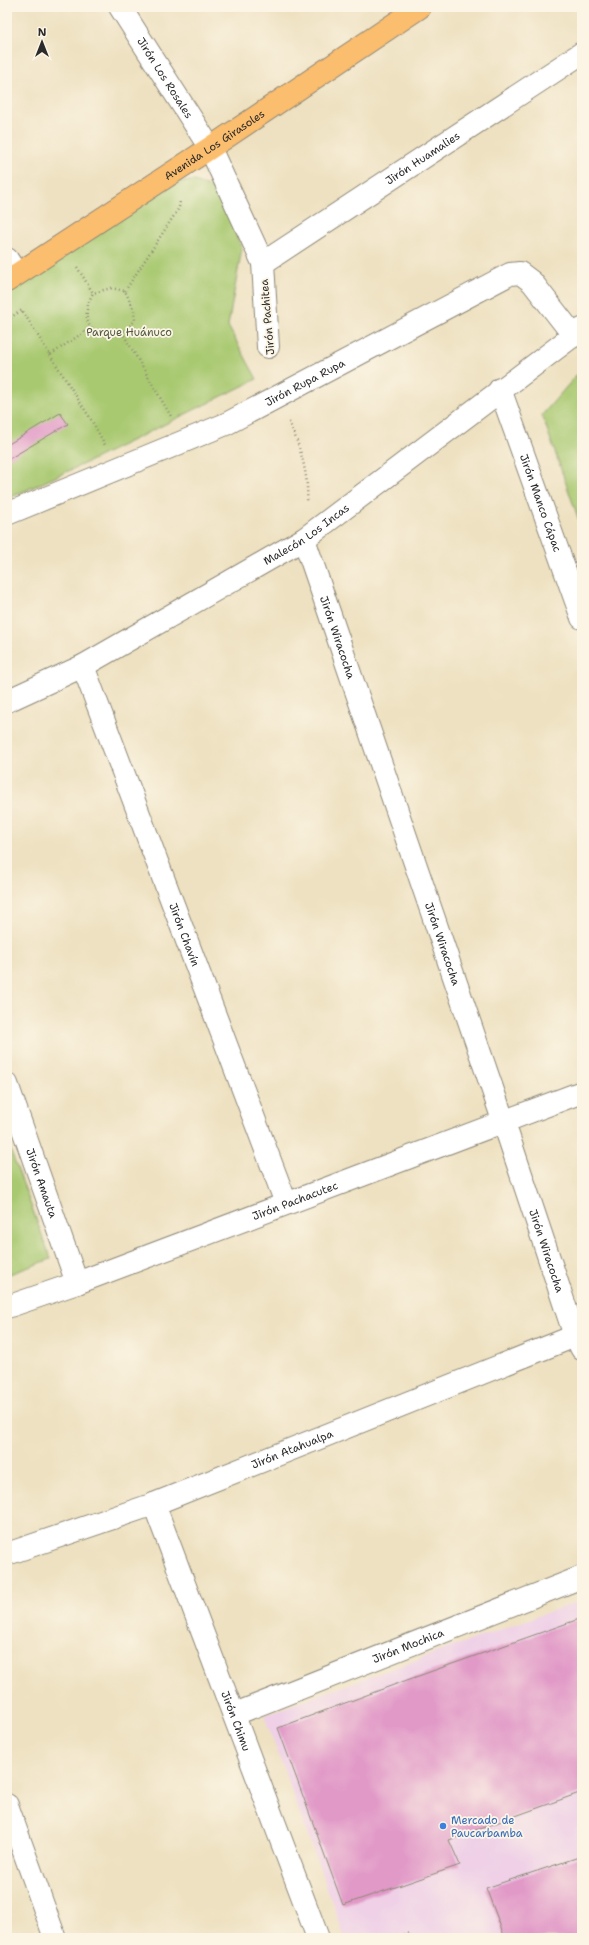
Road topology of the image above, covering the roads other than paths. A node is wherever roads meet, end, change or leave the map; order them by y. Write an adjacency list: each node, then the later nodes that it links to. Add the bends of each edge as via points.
1 (120, 7): 4 (street, Jirón Los Rosales)
2 (420, 7): 4 (main road, Avenida Los Girasoles)
3 (582, 53): 5 (street, Jirón Huamalies)
4 (210, 148): 5 (street, Jirón Pachitea); 6 (main road, Avenida Los Girasoles)
5 (263, 263): 8 (street, Jirón Pachitea)
6 (10, 272)
7 (578, 333): 9 (street, Malecón Los Incas); 10 (street, Jirón Rupa Rupa, via 532,282 520,274 510,274 226,424)
8 (268, 346)
9 (500, 389): 11 (street, Malecón Los Incas); 12 (street, Jirón Manco Cápac)
10 (7, 514)
11 (304, 539): 13 (street, Malecón Los Incas); 17 (street, Jirón Wiracocha)
12 (582, 618)
13 (83, 666): 14 (street, Malecón Los Incas); 18 (street, Jirón Chavín)
14 (7, 701)
15 (7, 1084): 19 (street, Jirón Amauta)
16 (582, 1092): 17 (street, Jirón Pachacutec)
17 (504, 1122): 18 (street, Jirón Pachacutec); 21 (street, Jirón Wiracocha)
18 (286, 1203): 19 (street, Jirón Pachacutec)
19 (76, 1283): 20 (street, Jirón Pachacutec)
20 (7, 1307)
21 (579, 1342): 22 (street, Jirón Atahualpa)
22 (154, 1504): 23 (street, Jirón Atahualpa); 25 (street, Jirón Chimu)
23 (7, 1554)
24 (582, 1577): 25 (street, Jirón Mochica)
25 (234, 1714): 28 (street, Jirón Chimu)
26 (7, 1805): 27 (street)
27 (55, 1938)
28 (318, 1938)

